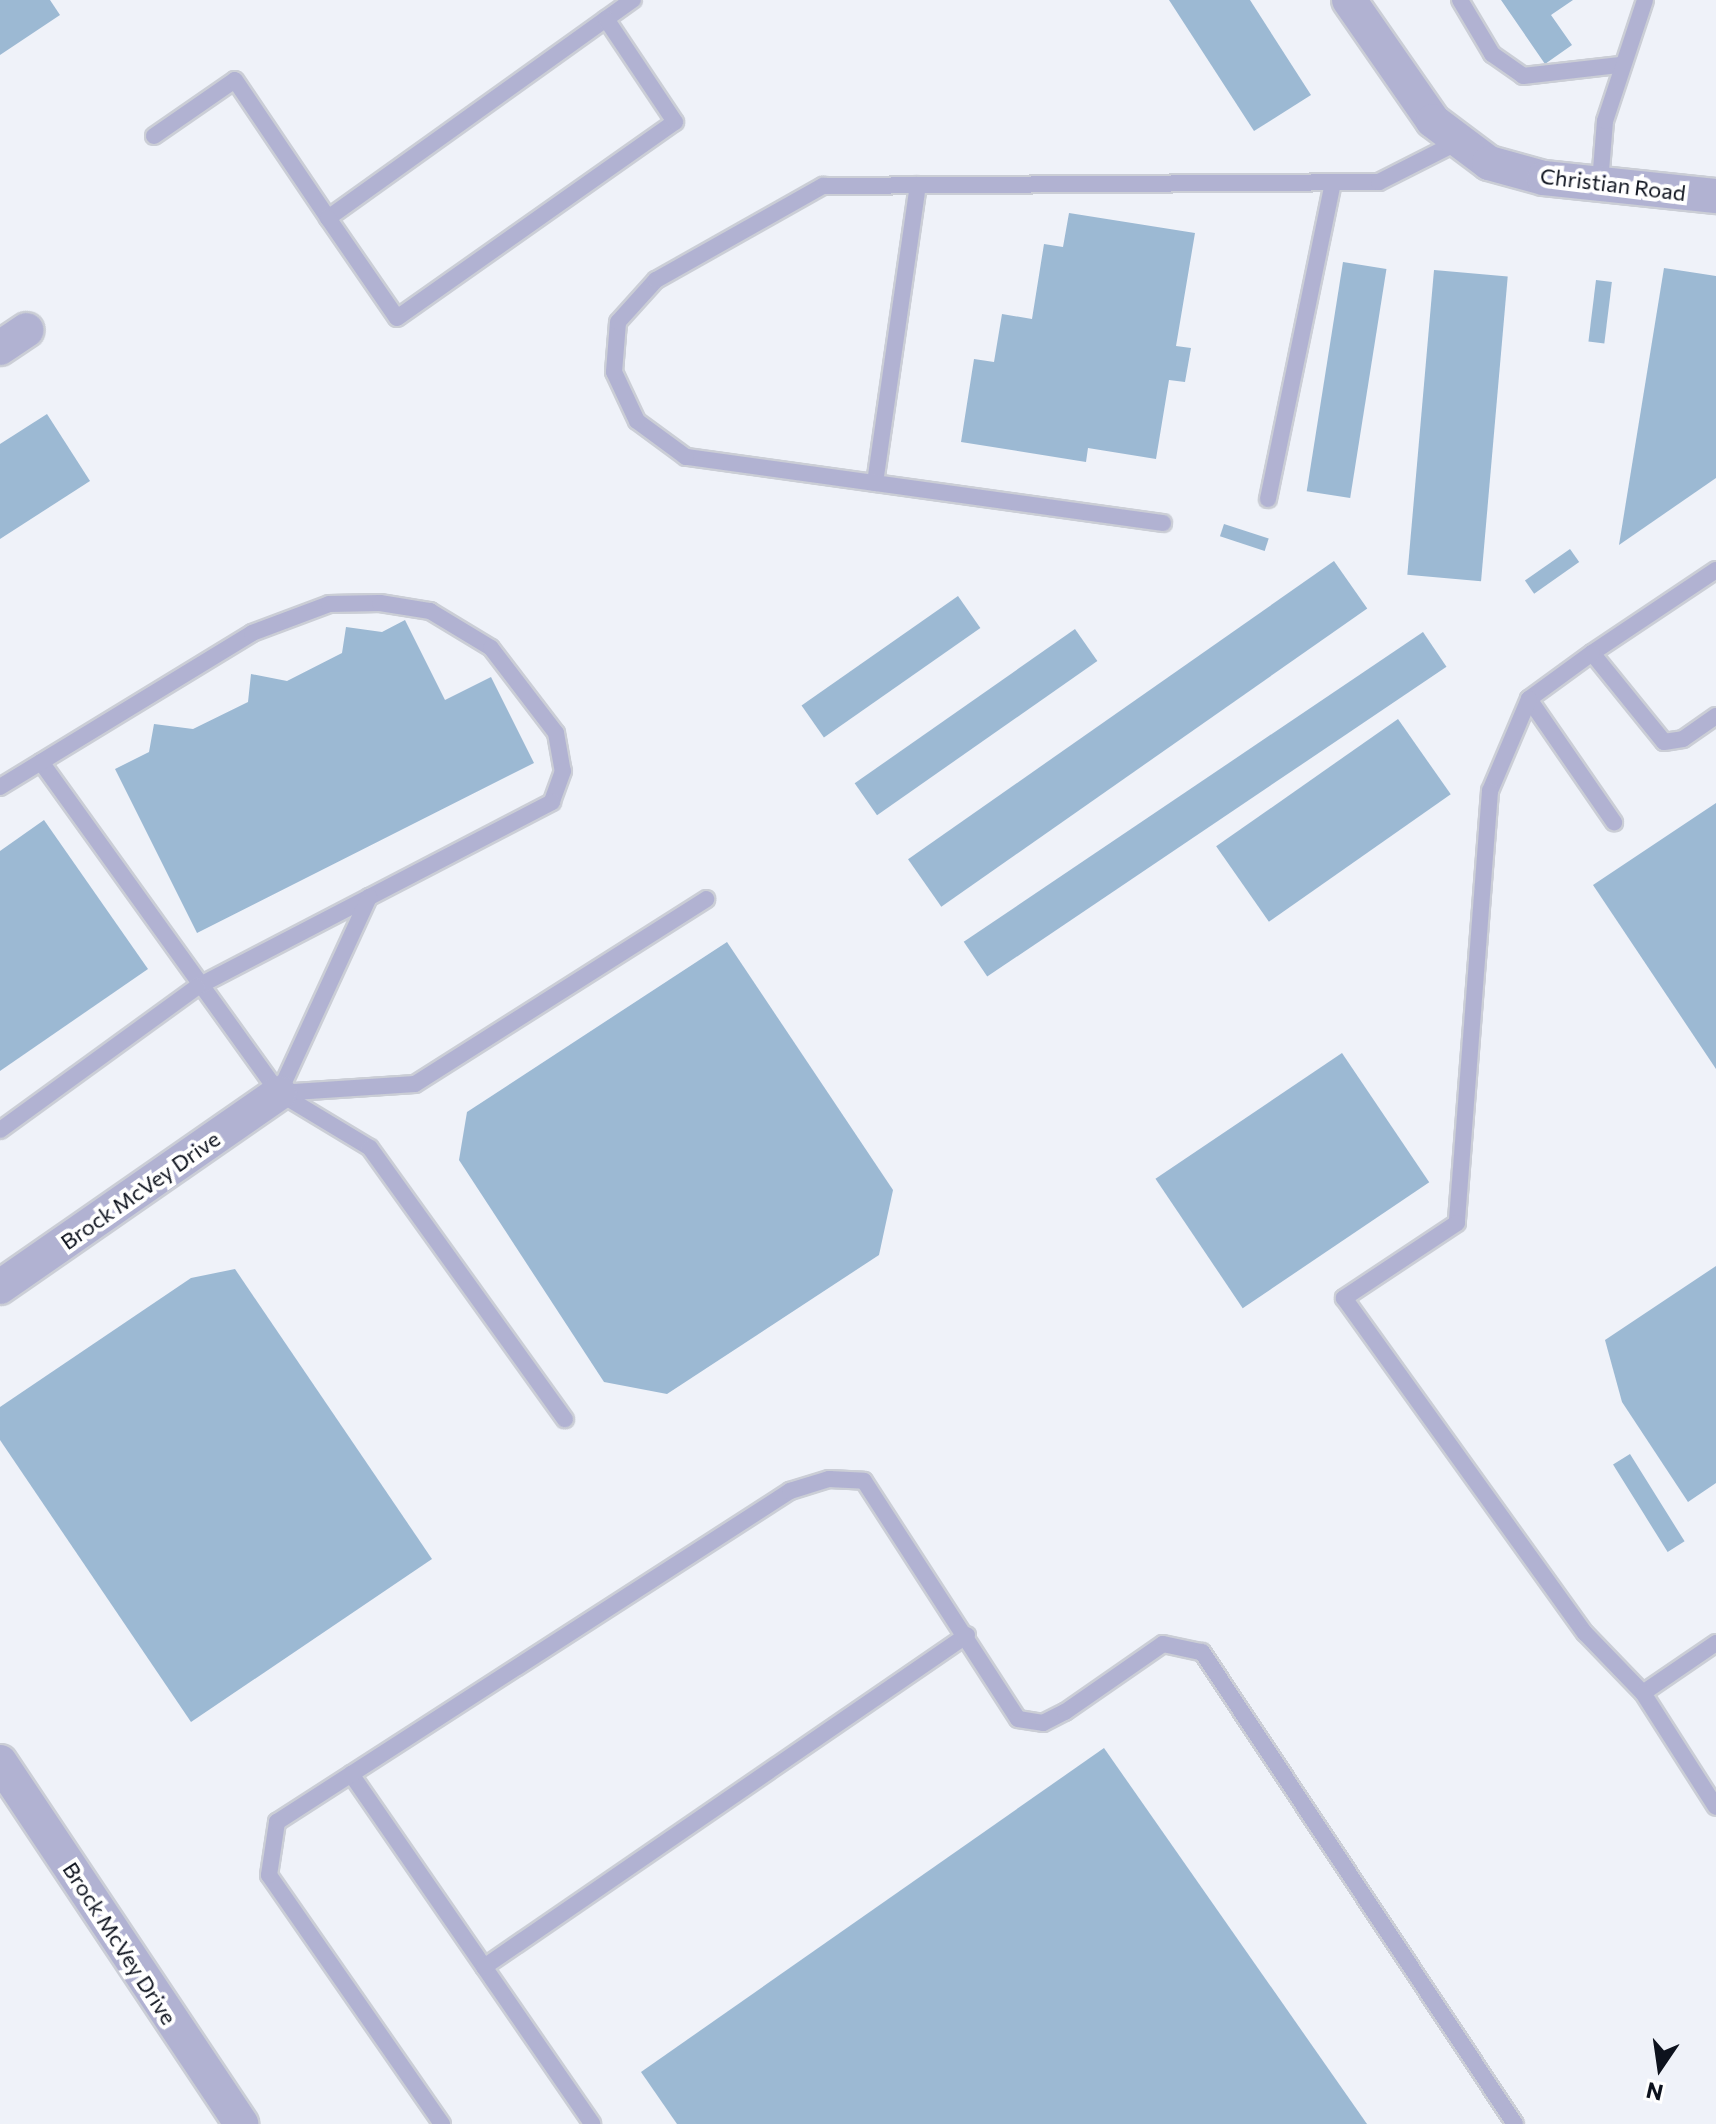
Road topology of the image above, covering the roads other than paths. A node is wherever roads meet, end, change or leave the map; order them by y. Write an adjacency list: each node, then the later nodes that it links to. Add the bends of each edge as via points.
1 (633, 0): 5 (lane)
2 (1349, 0): 8 (street)
3 (1460, 0): 6 (lane, via 1492,54 1514,73)
4 (1645, 0): 6 (lane)
5 (606, 19): 13 (lane); 13 (lane, via 675,122 397,318)
6 (1620, 65): 10 (lane)
7 (154, 136): 13 (lane, via 235,80)
8 (1454, 144): 9 (lane, via 1379,182); 10 (street, Christian Road, via 1517,171)
9 (1333, 183): 11 (lane); 15 (lane)
10 (1600, 183): 12 (street, Christian Road)
11 (918, 185): 14 (lane); 14 (lane, via 823,186 656,280 618,322 614,372 637,421 686,457)
12 (1716, 196)
13 (328, 218)
14 (875, 483): 16 (lane)
15 (1268, 499)
16 (1163, 523)
17 (1716, 570): 18 (lane)
18 (1592, 653): 19 (lane); 20 (lane, via 1664,742 1683,739)
19 (1529, 699): 23 (lane); 33 (lane, via 1490,791 1457,1223 1344,1298 1585,1633)
20 (1716, 716)
21 (41, 762): 22 (lane); 24 (lane, via 252,633 329,604 430,611 491,648 556,733 563,771 552,802); 26 (lane)
22 (0, 787)
23 (1614, 822)
24 (369, 897): 26 (lane); 27 (lane)
25 (706, 899): 27 (lane, via 415,1084)
26 (197, 987): 27 (lane); 28 (lane)
27 (279, 1093): 29 (street, Brock McVey Drive); 30 (lane, via 370,1148)
28 (0, 1130)
29 (0, 1287)
30 (565, 1419)
31 (967, 1635): 35 (lane, via 864,1481 829,1479 790,1491); 37 (lane); 41 (lane, via 1018,1719 1043,1723 1163,1644 1202,1652)
32 (1716, 1643): 33 (lane)
33 (1643, 1693): 36 (lane)
34 (0, 1762): 38 (street, Brock McVey Drive)
35 (351, 1774): 37 (lane); 39 (lane, via 277,1822 269,1875)
36 (1716, 1807)
37 (484, 1967): 40 (lane)
38 (241, 2124)
39 (442, 2124)
40 (592, 2124)
41 (1515, 2124)

